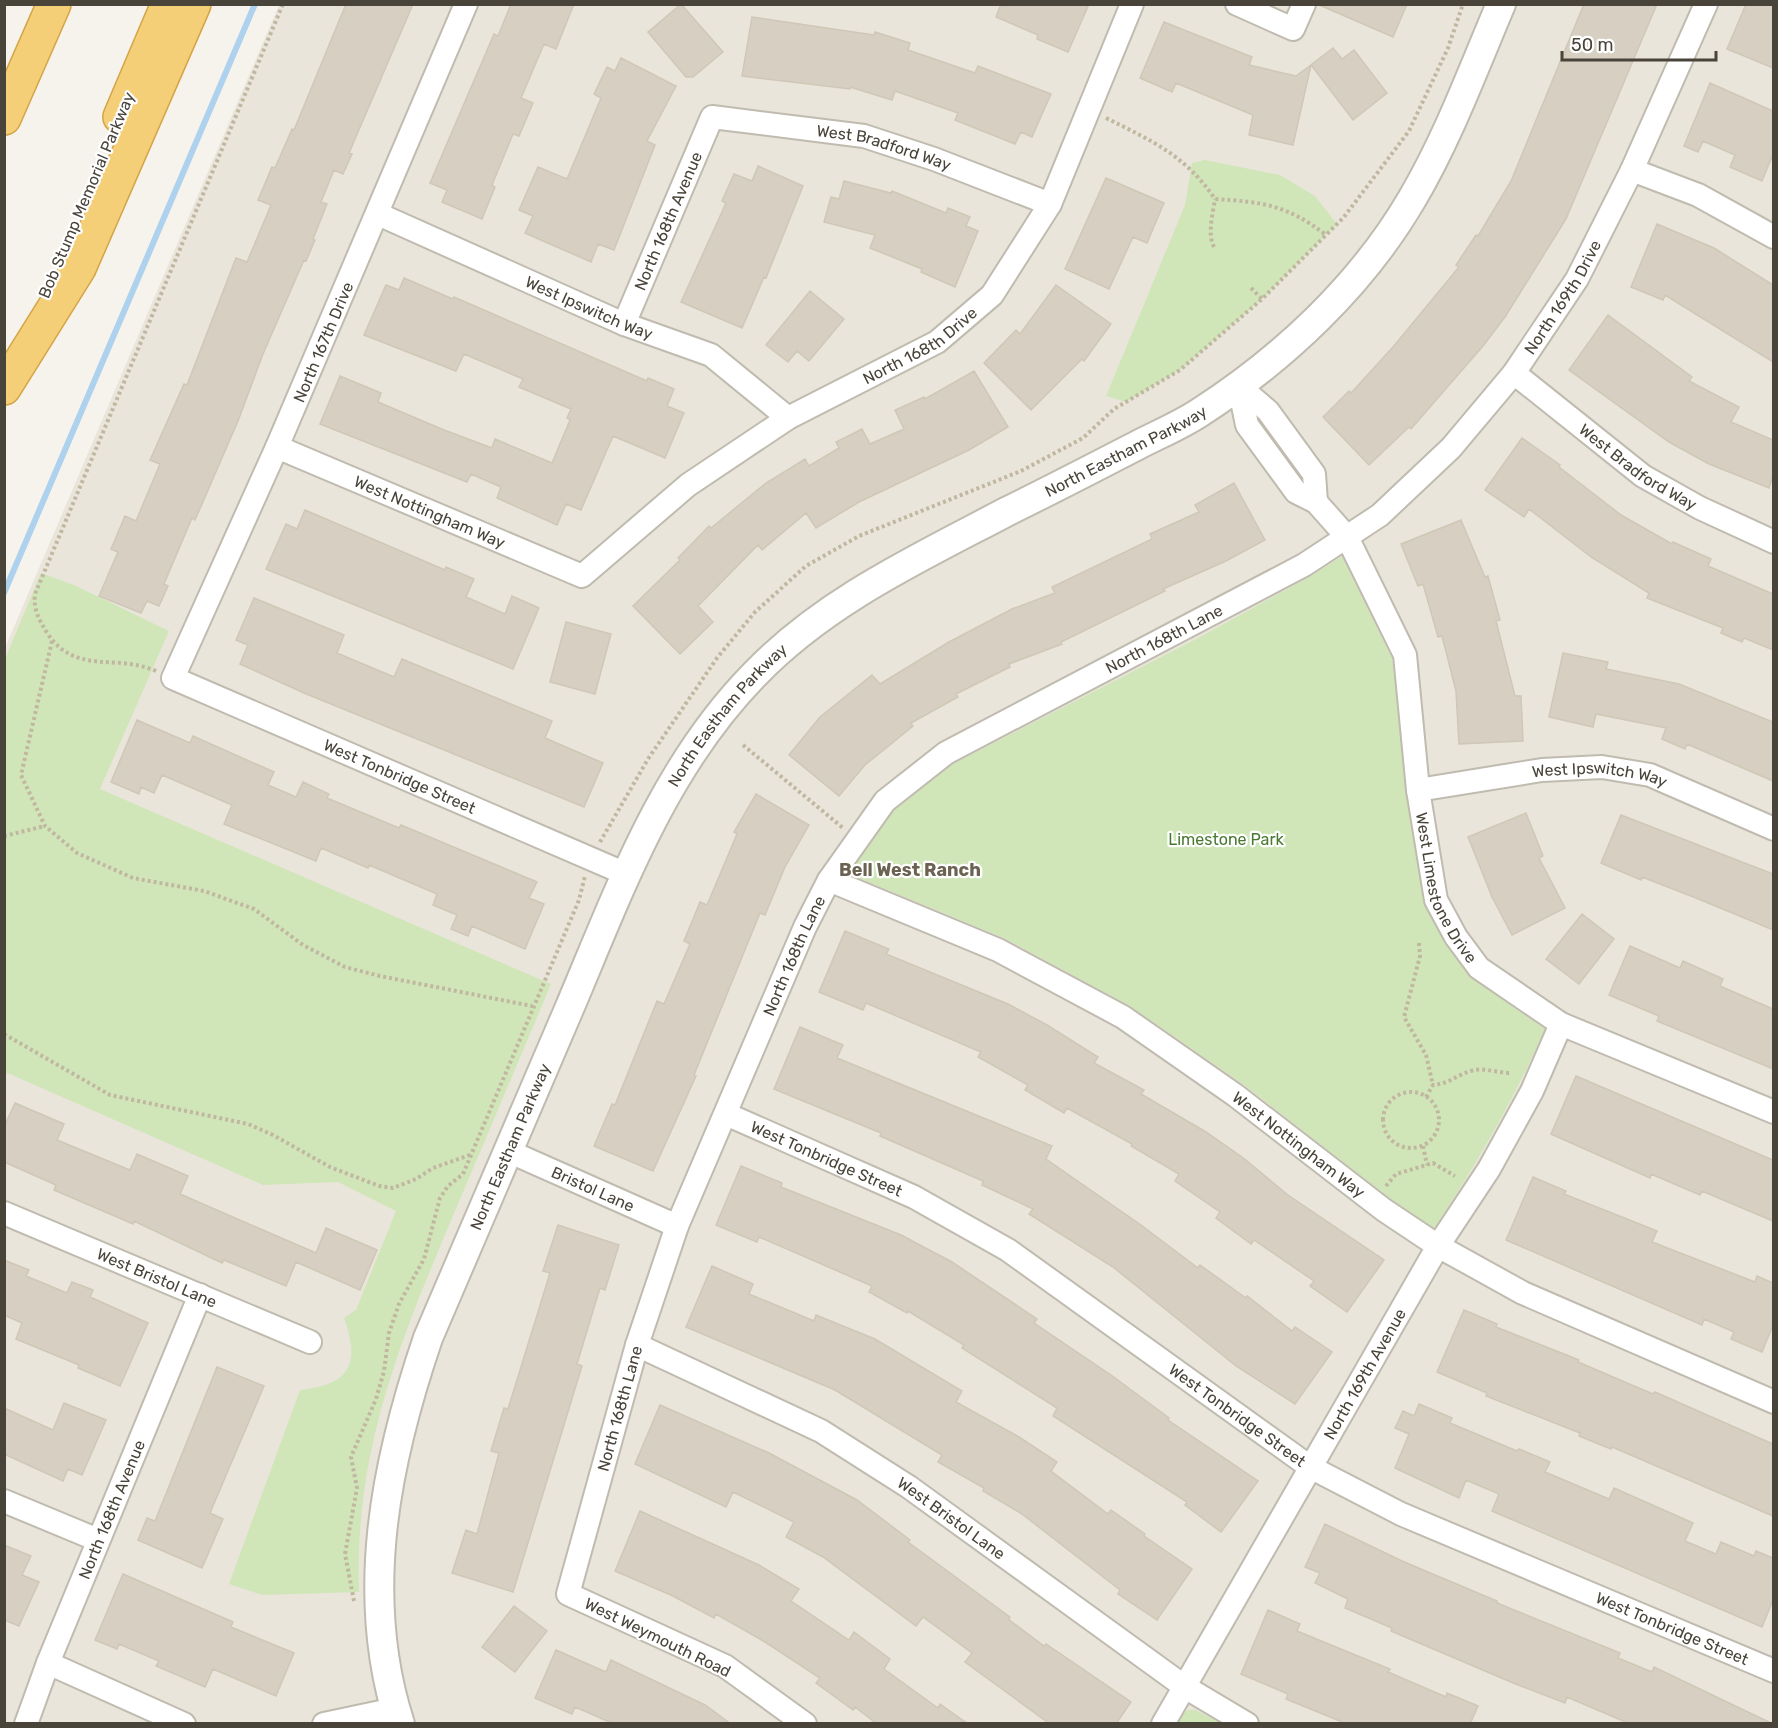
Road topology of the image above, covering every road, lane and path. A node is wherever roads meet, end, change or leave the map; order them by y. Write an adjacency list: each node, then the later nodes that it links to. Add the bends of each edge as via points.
1 (54, 4): 13 (highway)
2 (168, 4): 27 (highway, Bob Stump Memorial Parkway)
3 (194, 4): 27 (highway, via 79,268)
4 (284, 4): 33 (path, via 34,594 35,612)
5 (466, 4): 18 (street, North 167th Drive)
6 (1132, 4): 17 (street, North 168th Drive)
7 (1237, 4): 8 (street, via 1293,29)
8 (1304, 4)
9 (1463, 4): 19 (path, via 1448,48 1409,131)
10 (1501, 4): 26 (street, North Eastham Parkway, via 1432,163 1391,230 1331,304 1290,345)
11 (1706, 4): 15 (street, North 169th Drive)
12 (712, 117): 17 (street, West Bradford Way, via 864,136); 24 (street, North 168th Avenue)
13 (4, 118)
14 (1106, 118): 16 (path, via 1173,153)
15 (1632, 170): 20 (street, via 1698,195); 25 (street, North 169th Drive, via 1577,279)
16 (1215, 199): 19 (path, via 1263,202 1304,218); 21 (path)
17 (1050, 204): 28 (street, North 168th Drive, via 992,295 937,342)
18 (378, 213): 24 (street, West Ipswitch Way); 29 (street, North 167th Drive)
19 (1326, 235): 23 (path)
20 (1773, 237)
21 (1214, 247)
22 (1251, 288): 23 (path)
23 (1262, 299): 41 (path, via 1180,370 1114,409 1083,438 1022,471 859,536 806,566 755,612 717,658 648,759)
24 (624, 324): 28 (street, West Ipswitch Way, via 711,355)
25 (1514, 373): 30 (street, North 169th Drive, via 1451,448 1380,515); 31 (street, West Bradford Way, via 1643,476)
26 (1239, 386): 30 (street, West Limestone Drive, via 1268,411 1314,474 1316,502); 42 (street, North Eastham Parkway, via 1194,417 917,559 817,619 753,675 705,731 678,771)
27 (4, 387)
28 (788, 418): 32 (street, North 168th Drive, via 688,485)
29 (277, 447): 32 (street, West Nottingham Way); 34 (street, North 167th Drive)
30 (1347, 537): 36 (street, West Limestone Drive, via 1405,655); 40 (street, North 168th Lane, via 1194,626 946,753 885,801)
31 (1773, 542)
32 (582, 576)
33 (52, 641): 34 (path, via 63,652 82,660 150,668); 37 (path, via 21,775)
34 (173, 678): 41 (street, West Tonbridge Street)
35 (743, 744): 40 (path)
36 (1418, 790): 38 (street, West Ipswitch Way, via 1542,770 1602,766 1650,775); 46 (street, West Limestone Drive, via 1437,900 1456,937 1479,968)
37 (45, 826): 39 (path); 45 (path, via 77,853 133,878 204,891 254,909 303,945 345,966)
38 (1773, 829)
39 (4, 836)
40 (857, 840): 43 (street, North 168th Lane)
41 (591, 859): 42 (street, West Tonbridge Street); 45 (path, via 579,900)
42 (626, 874): 54 (street, North Eastham Parkway)
43 (829, 880): 52 (street, North 168th Lane, via 805,927); 61 (street, West Nottingham Way, via 998,950 1123,1017)
44 (1419, 943): 49 (path, via 1420,956 1404,1017 1426,1055)
45 (533, 1006): 55 (path)
46 (1561, 1024): 51 (street, West Limestone Drive); 61 (street, North 169th Avenue, via 1532,1091 1489,1169)
47 (4, 1034): 55 (path, via 110,1095 248,1124 330,1167 379,1186 393,1188)
48 (1512, 1073): 49 (path, via 1476,1070 1445,1084)
49 (1433, 1085): 50 (path)
50 (1426, 1097): 53 (path, via 1437,1110 1438,1127); 53 (path, via 1417,1093 1399,1096 1386,1109 1384,1119 1384,1128 1395,1143 1404,1147)
51 (1773, 1112)
52 (726, 1114): 60 (street, North 168th Lane); 66 (street, West Tonbridge Street, via 914,1197 1008,1250)
53 (1423, 1146): 56 (path)
54 (508, 1151): 60 (street, Bristol Lane); 74 (street, North Eastham Parkway, via 428,1338 390,1471 381,1527 379,1591)
55 (471, 1154): 70 (path, via 463,1174 440,1198 424,1259 399,1304 389,1333 384,1371 351,1457 357,1488 345,1554)
56 (1427, 1165): 57 (path, via 1434,1163); 58 (path, via 1396,1174)
57 (1455, 1176)
58 (1386, 1186)
59 (4, 1213): 62 (street, West Bristol Lane)
60 (677, 1226): 64 (street, North 168th Lane)
61 (1438, 1246): 65 (street, West Nottingham Way, via 1523,1293); 66 (street, North 169th Avenue)
62 (200, 1295): 63 (street, West Bristol Lane); 68 (street, North 168th Avenue)
63 (310, 1342)
64 (637, 1346): 69 (street, North 168th Lane); 73 (street, West Bristol Lane, via 821,1431 909,1487)
65 (1773, 1401)
66 (1310, 1467): 72 (street, West Tonbridge Street, via 1401,1514); 73 (street, North 169th Avenue)
67 (4, 1501): 68 (street)
68 (98, 1540): 71 (street, North 168th Avenue)
69 (568, 1594): 78 (street, West Weymouth Road, via 725,1666)
70 (355, 1606)
71 (48, 1663): 75 (street, North 168th Avenue); 76 (street)
72 (1773, 1671)
73 (1185, 1687): 79 (street, North 169th Avenue); 80 (street, West Bristol Lane)
74 (397, 1716): 77 (street)
75 (26, 1724)
76 (184, 1724)
77 (324, 1724)
78 (805, 1724)
79 (1163, 1724)
80 (1247, 1724)

